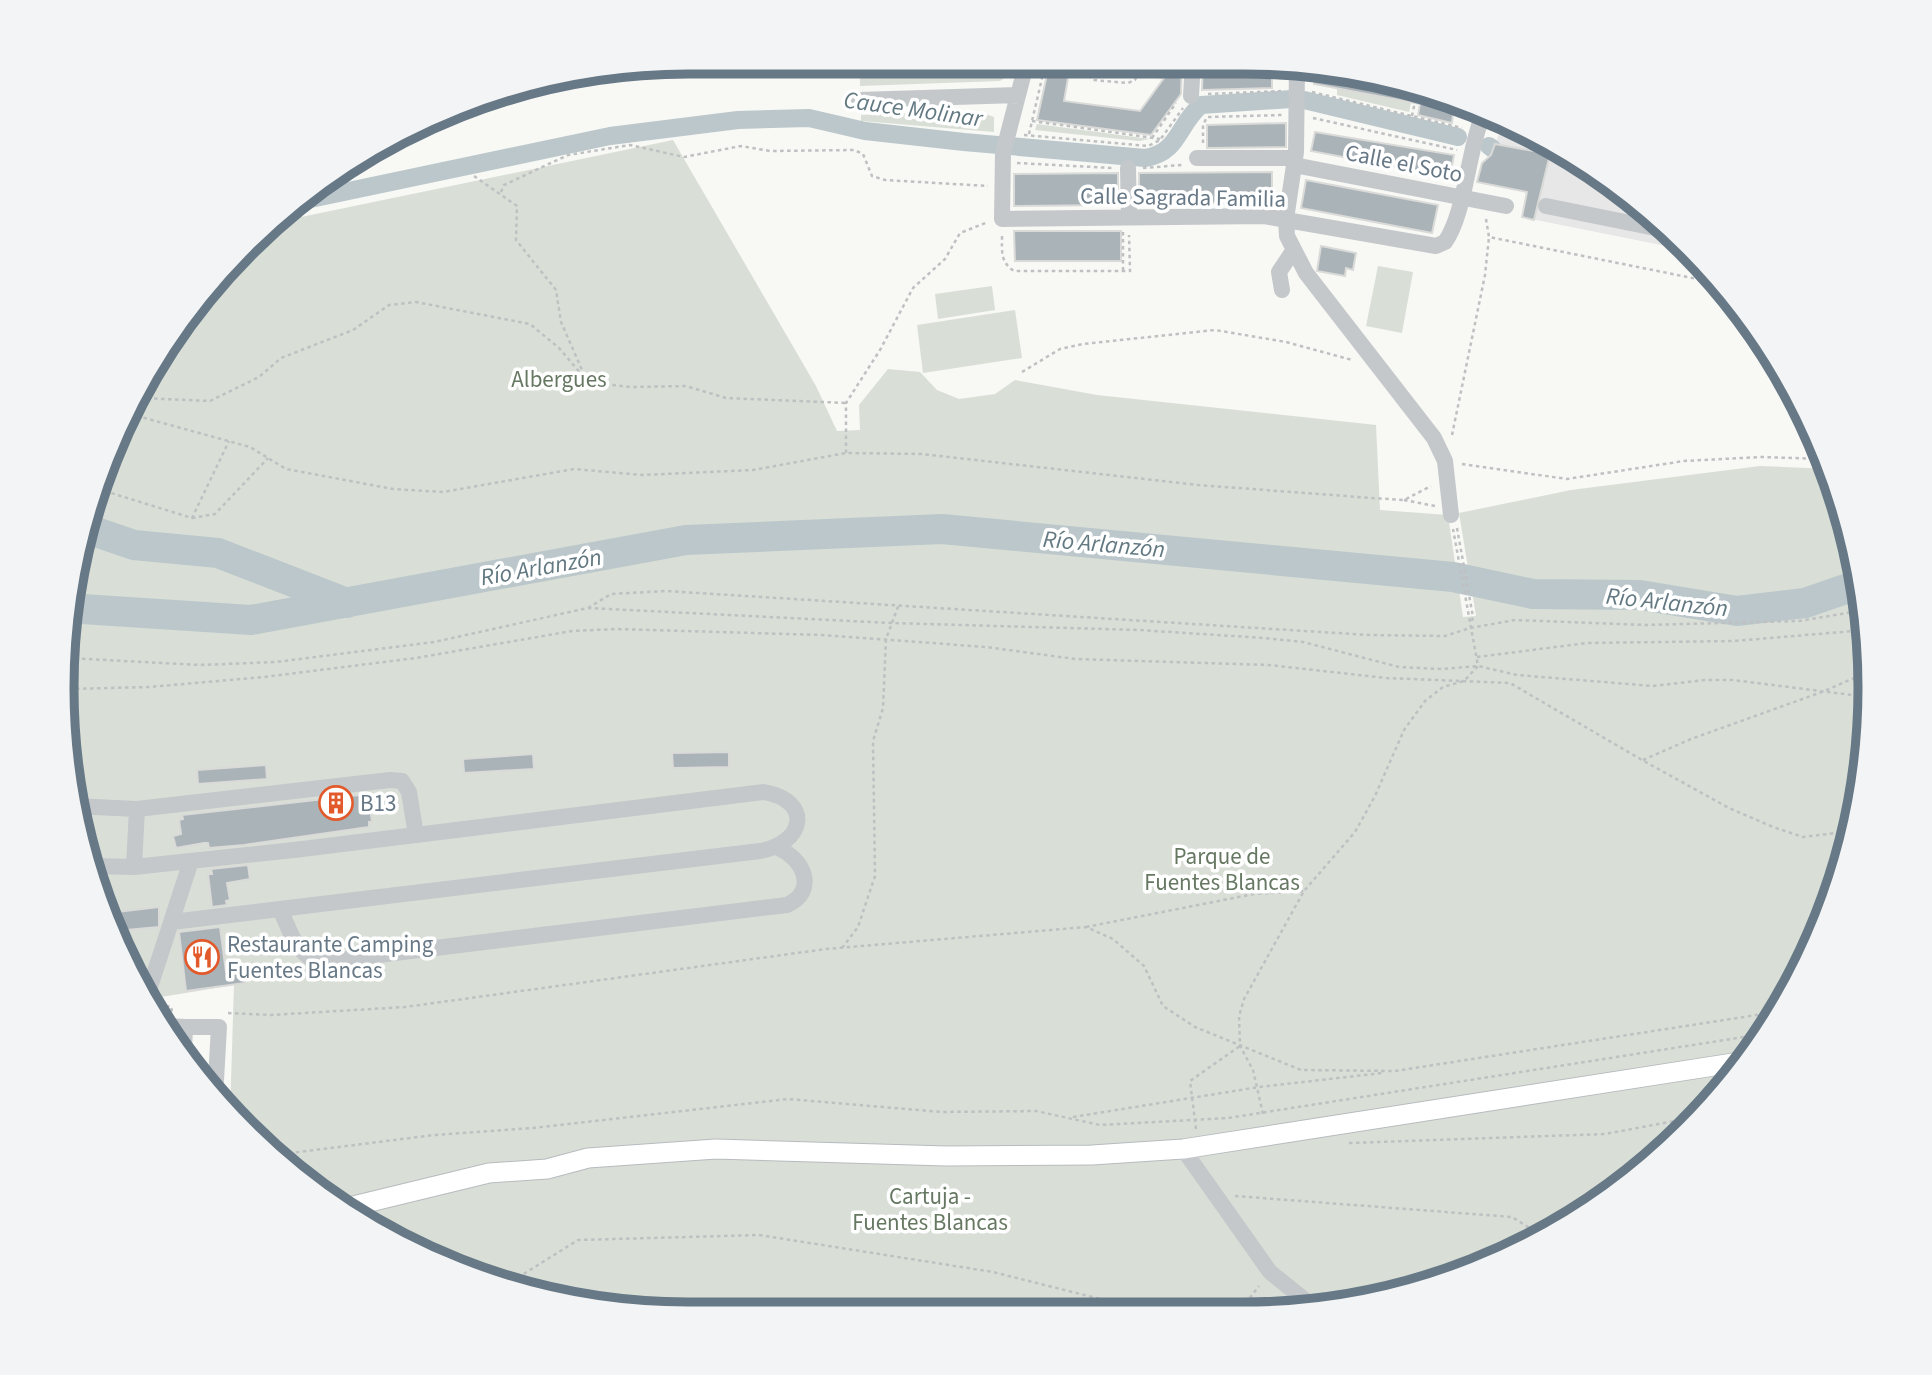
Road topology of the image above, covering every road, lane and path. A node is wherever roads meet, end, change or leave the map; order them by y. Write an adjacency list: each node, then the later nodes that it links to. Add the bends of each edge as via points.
1 (1024, 74): 8 (street)
2 (1043, 74): 15 (path)
3 (1089, 74): 4 (path, via 1093,80 1128,83)
4 (1138, 74)
5 (1188, 74): 16 (path, via 1184,92)
6 (1193, 74): 9 (street)
7 (1297, 76): 10 (street)
8 (1018, 95): 12 (street); 19 (street, via 1008,136)
9 (1191, 96): 10 (path); 17 (path)
10 (1298, 98): 13 (path); 18 (path); 20 (path, via 1208,117); 21 (street)
11 (1416, 98): 13 (path)
12 (859, 100)
13 (1412, 116): 18 (path)
14 (1480, 120): 18 (street)
15 (1032, 121): 16 (path); 17 (path, via 1029,134 1141,146 1155,145)
16 (1152, 138): 17 (path)
17 (1161, 139)
18 (1467, 141): 26 (street)
19 (1009, 158): 22 (path); 24 (street)
20 (1197, 158): 21 (street, Calle el Soto); 22 (path, via 1194,163 1168,168)
21 (1295, 162): 26 (street, Calle el Soto); 32 (street)
22 (1128, 169): 30 (street)
23 (474, 176): 25 (path)
24 (1002, 187): 25 (path, via 885,180 873,176 863,154 854,150 741,146 684,157 629,145 568,155 505,185); 31 (street)
25 (501, 192): 40 (path, via 517,206 516,240 556,290 561,322)
26 (1460, 197): 27 (street, Calle el Soto); 32 (street, Calle Sagrada Familia, via 1445,242 1430,246)
27 (1488, 202): 28 (street, Calle el Soto); 34 (path, via 1485,223)
28 (1506, 206)
29 (1546, 206): 33 (street)
30 (1129, 217): 31 (street, Calle Sagrada Familia); 31 (path, via 1130,271 1014,271 1002,258); 32 (street, Calle Sagrada Familia, via 1264,215)
31 (1002, 219): 42 (path, via 960,233 945,259 913,288)
32 (1286, 219): 35 (street)
33 (1650, 227)
34 (1489, 237): 36 (path); 48 (path)
35 (1293, 251): 37 (street, via 1279,272); 38 (street)
36 (1704, 280)
37 (1282, 290)
38 (1383, 369): 39 (path, via 1286,342 1214,330 1060,349); 48 (street, via 1434,438)
39 (1022, 372)
40 (588, 382): 41 (path, via 559,348 530,324 416,302 389,305 353,330 281,358 260,377 210,401); 42 (path, via 686,386 726,398)
41 (146, 398)
42 (846, 403): 45 (path)
43 (137, 416): 44 (path)
44 (229, 441): 46 (path); 52 (path)
45 (846, 453): 46 (path, via 753,470 642,475 574,469 443,492 393,489 286,469); 50 (path, via 922,454 1198,485)
46 (268, 458): 52 (path, via 215,514)
47 (1814, 459): 48 (path, via 1684,461 1567,479)
48 (1445, 461): 50 (path, via 1436,481); 51 (street)
49 (106, 491): 52 (path)
50 (1404, 500): 51 (path)
51 (1451, 513): 57 (path, via 1456,519 1473,617)
52 (191, 518)
53 (899, 604): 54 (path, via 666,591 611,594); 56 (path); 57 (path, via 1369,635 1445,636)
54 (588, 608): 56 (path); 61 (path, via 434,642 276,662 200,665)
55 (1854, 612): 57 (path, via 1799,621 1646,625 1515,621)
56 (891, 623): 59 (path); 62 (path, via 1264,638 1303,642 1399,667)
57 (1470, 628): 60 (path)
58 (1855, 631): 60 (path, via 1734,641 1587,643)
59 (886, 639): 64 (path, via 1075,659 1269,665); 65 (path, via 572,631 416,658 264,677); 81 (path, via 883,708 873,741 875,876 858,927)
60 (1477, 657): 62 (path)
61 (75, 658)
62 (1478, 666): 64 (path); 66 (path, via 1517,675 1623,685 1733,680)
63 (1858, 676): 66 (path)
64 (1464, 681): 68 (path, via 1510,682); 77 (path, via 1443,687 1425,701 1404,730 1355,832)
65 (74, 689)
66 (1822, 692): 67 (path); 68 (path)
67 (1858, 696)
68 (1642, 760): 71 (path, via 1773,828 1803,837)
69 (85, 807): 70 (street)
70 (137, 809): 72 (street, via 402,781 409,792); 76 (street)
71 (1841, 832)
72 (416, 835): 73 (street, via 764,792 782,795 794,807 793,837); 74 (street)
73 (778, 848): 78 (street); 78 (street, via 798,860 803,873 804,891 787,905 321,962 309,960 300,951)
74 (191, 861): 76 (street); 79 (street)
75 (100, 866): 76 (street)
76 (134, 867)
77 (1304, 891): 80 (path, via 1254,894); 89 (path, via 1244,999 1239,1016)
78 (280, 909): 79 (street)
79 (172, 922): 82 (street)
80 (1086, 927): 81 (path); 89 (path, via 1113,939 1144,966 1163,1006 1195,1027)
81 (841, 949): 83 (path, via 405,1006 271,1015)
82 (151, 985)
83 (232, 1012)
84 (1764, 1014): 91 (path)
85 (175, 1026): 86 (street)
86 (185, 1027): 88 (street); 92 (street, via 219,1027)
87 (1750, 1036): 95 (path)
88 (184, 1039)
89 (1240, 1046): 91 (path, via 1301,1070); 93 (path); 94 (path, via 1190,1081)
90 (1730, 1064): 99 (main road)
91 (1395, 1071): 93 (path)
92 (216, 1080)
93 (1259, 1087): 94 (path); 95 (path)
94 (1192, 1097): 96 (path); 97 (path)
95 (1263, 1113): 97 (path); 99 (path)
96 (1070, 1117): 97 (path, via 1100,1125); 102 (path, via 1036,1111 942,1112 788,1099)
97 (1195, 1119): 101 (path)
98 (1680, 1121): 100 (path, via 1605,1134)
99 (1267, 1136): 101 (main road)
100 (1344, 1143)
101 (1190, 1147): 103 (street); 104 (main road, via 1037,1156 671,1152 588,1158 547,1169 489,1173)
102 (289, 1154)
103 (1214, 1195): 105 (path, via 1512,1217); 106 (street)
104 (357, 1205)
105 (1532, 1229)
106 (1270, 1272): 108 (street); 110 (path)
107 (518, 1278): 109 (path, via 578,1240 759,1235 993,1272)
108 (1303, 1298)
109 (1109, 1302)
110 (1247, 1302)

